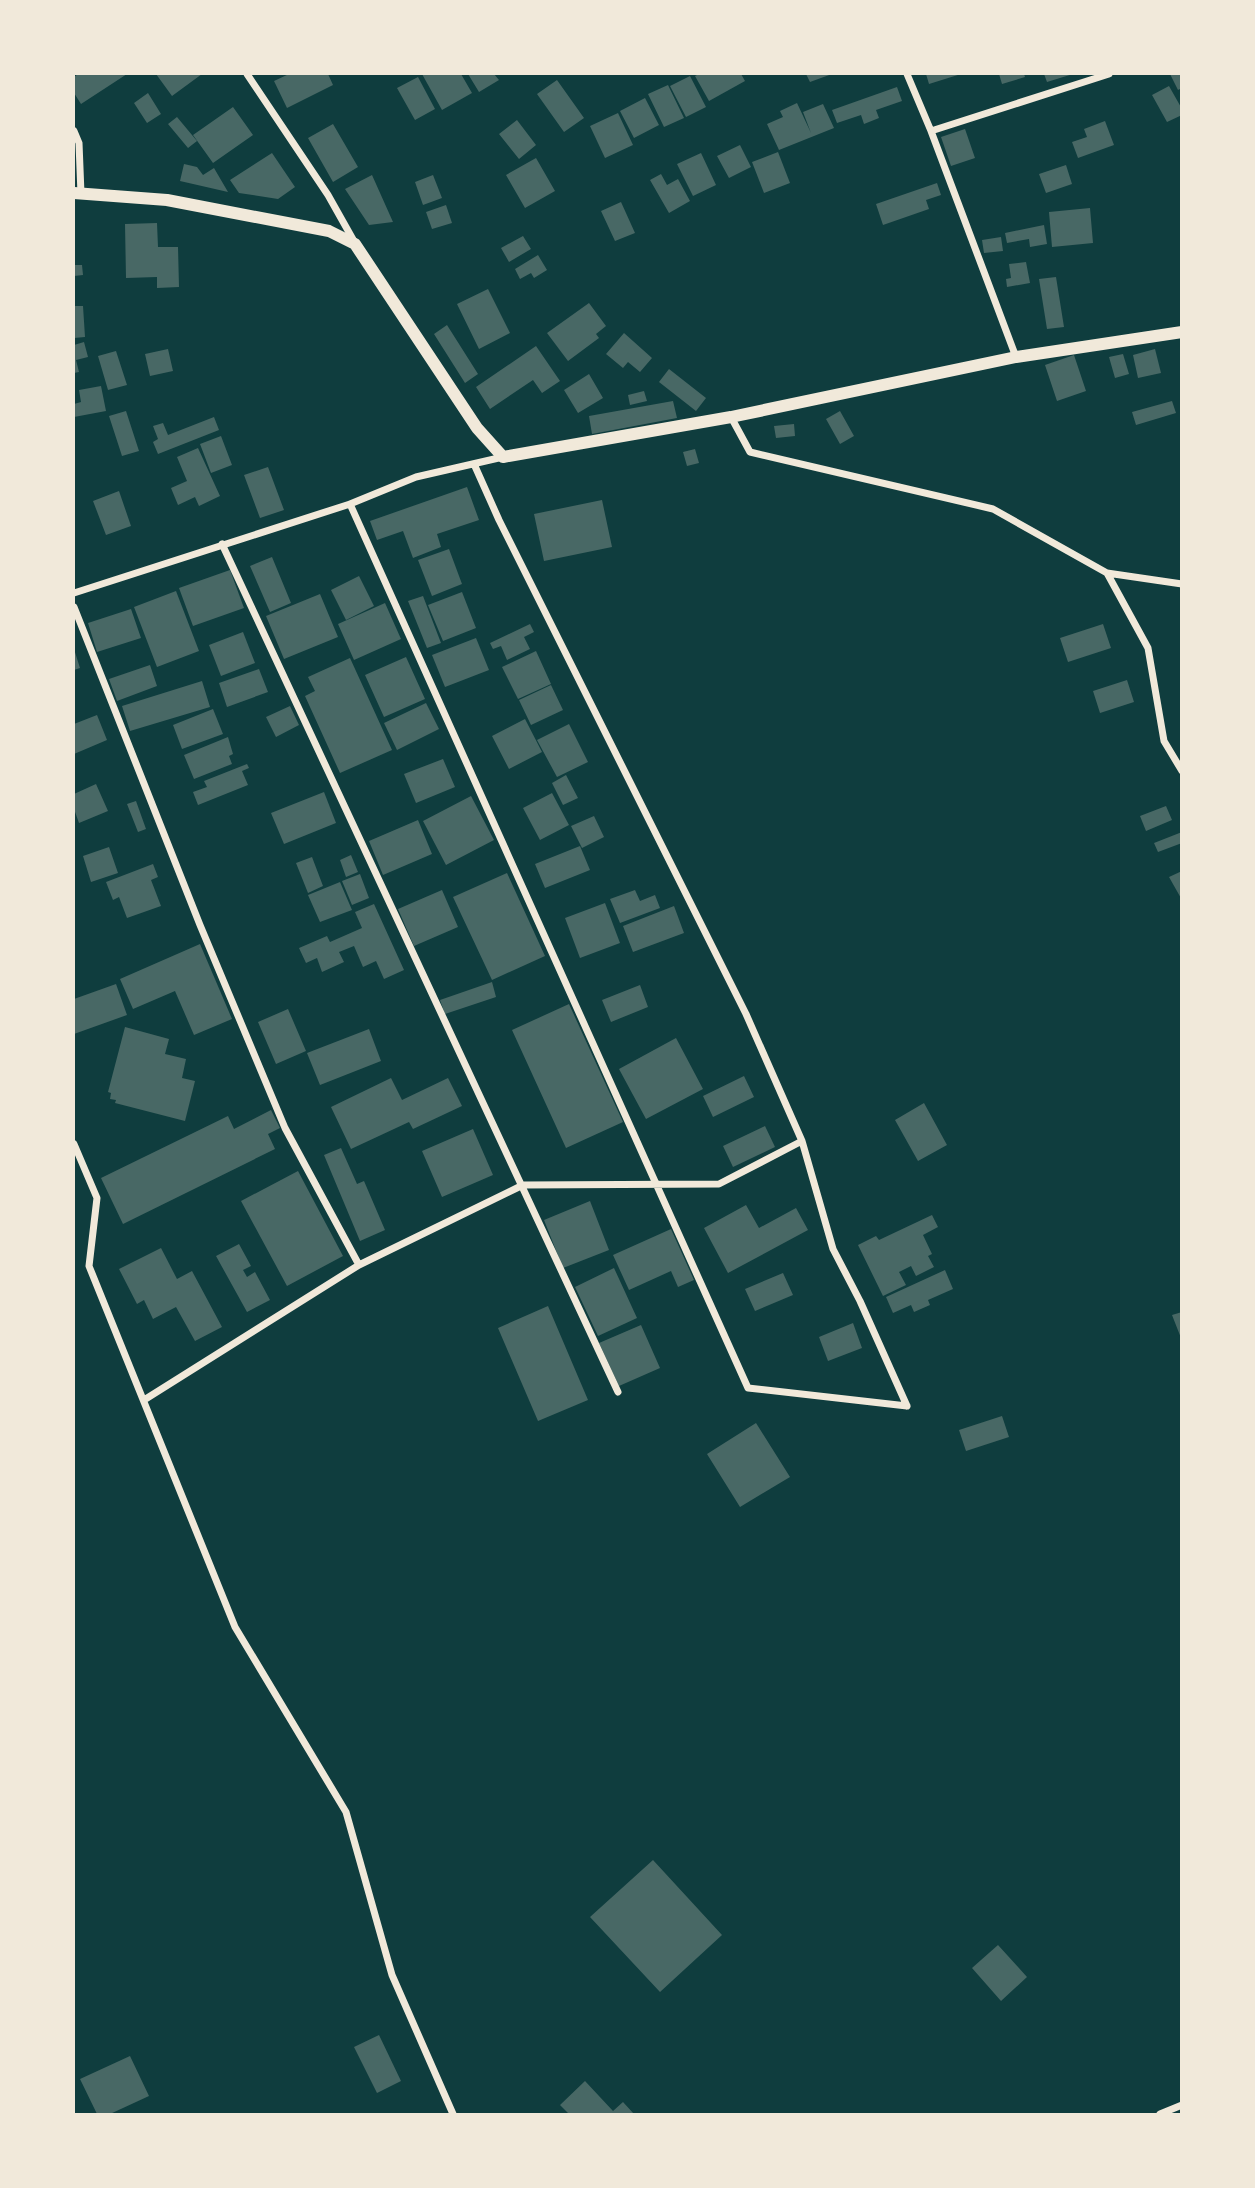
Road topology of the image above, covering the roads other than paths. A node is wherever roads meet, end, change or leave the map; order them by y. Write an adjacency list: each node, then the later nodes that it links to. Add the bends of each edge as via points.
1 (247, 74): 7 (street)
2 (907, 74): 5 (street)
3 (1109, 74): 5 (street)
4 (74, 131): 6 (street, via 79,143)
5 (931, 131): 9 (street)
6 (77, 194): 7 (street, via 167,200 329,231)
7 (355, 244): 11 (street, via 477,428)
8 (1181, 332): 9 (street)
9 (1016, 357): 10 (street)
10 (731, 417): 11 (street); 15 (street, via 750,452 993,509)
11 (503, 457): 12 (street)
12 (474, 464): 13 (street, via 416,477); 20 (street, via 746,1014)
13 (350, 504): 14 (street); 23 (street)
14 (222, 544): 17 (street); 22 (street)
15 (1107, 573): 16 (street); 19 (street, via 1147,648 1164,741)
16 (1181, 584)
17 (74, 593)
18 (74, 607): 24 (street, via 285,1128)
19 (1181, 771)
20 (802, 1142): 23 (street, via 719,1184); 23 (street, via 833,1249 907,1406 748,1388)
21 (74, 1144): 26 (street, via 97,1199 89,1266)
22 (523, 1185): 23 (street); 24 (street); 25 (street)
23 (655, 1185)
24 (359, 1265): 26 (street)
25 (618, 1392)
26 (144, 1400): 28 (street, via 235,1627 345,1812 392,1975)
27 (1181, 2105): 29 (street)
28 (453, 2115)
29 (1160, 2115)

